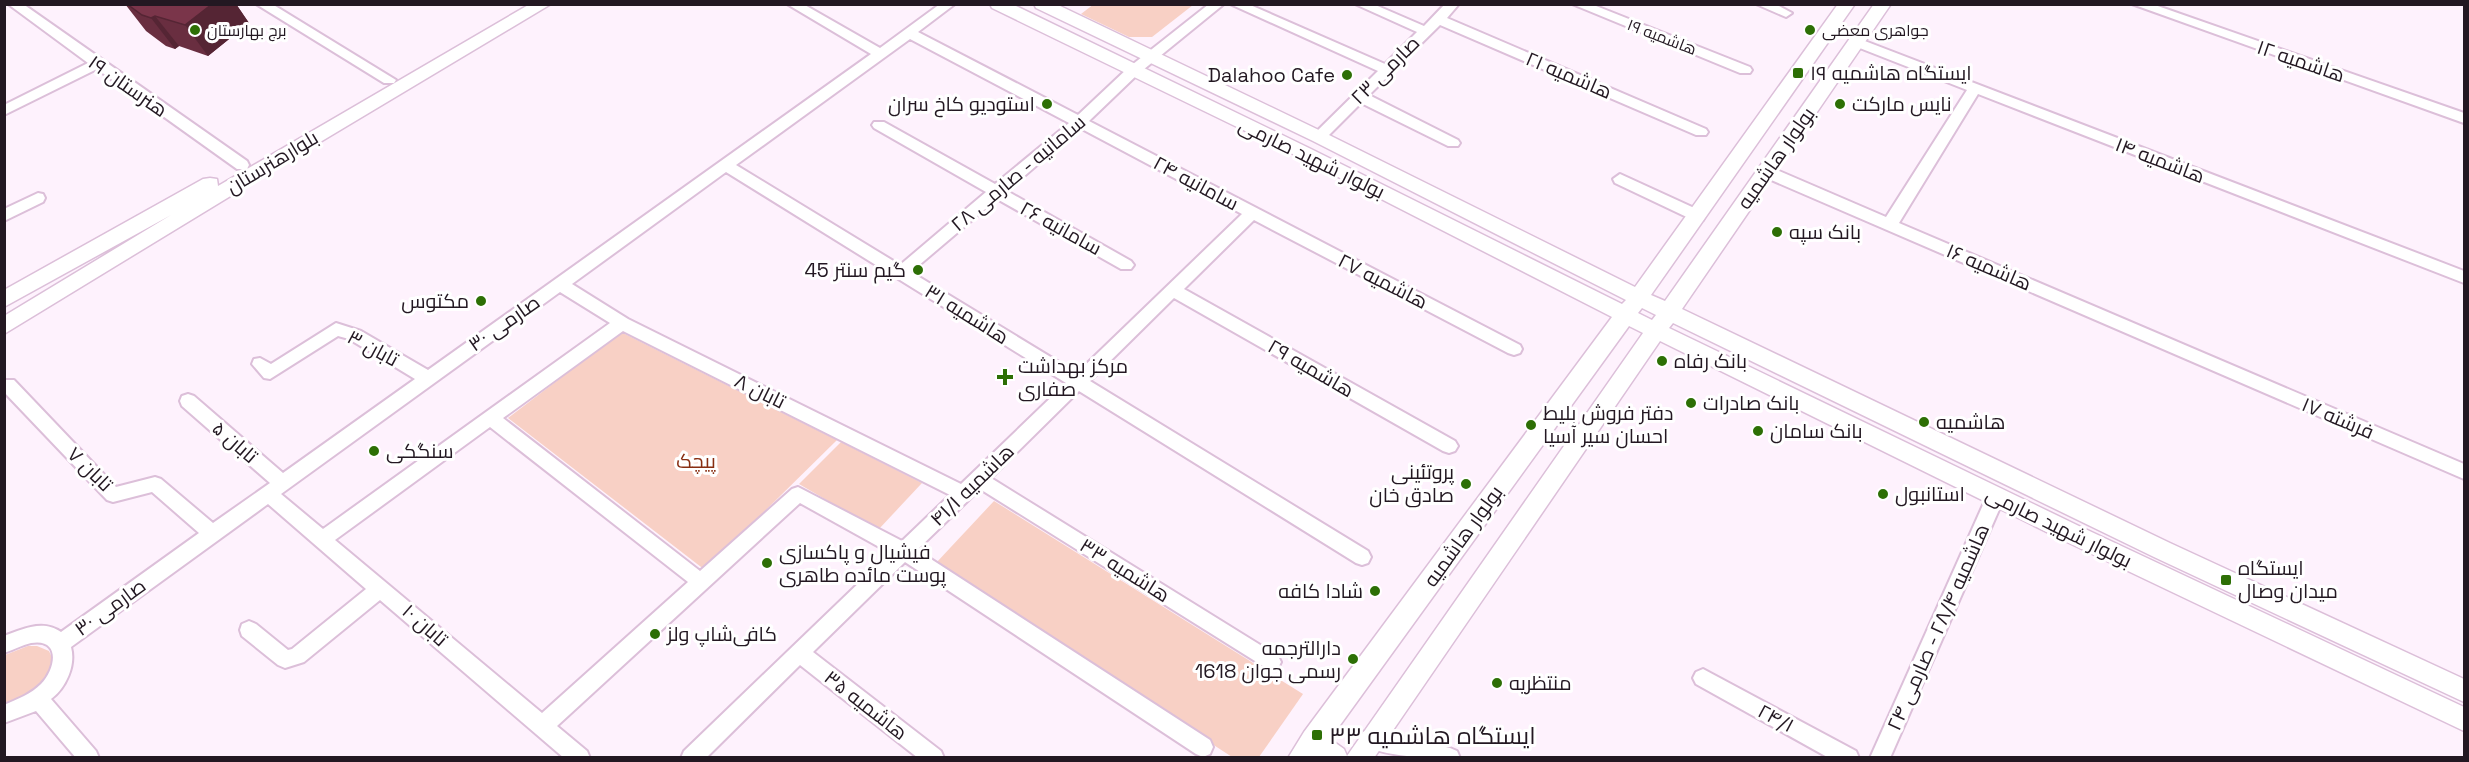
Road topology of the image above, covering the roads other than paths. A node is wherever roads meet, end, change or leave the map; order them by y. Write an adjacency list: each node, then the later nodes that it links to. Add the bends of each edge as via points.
1 (14, 4): 25 (street, هنرستان ۱۹)
2 (262, 4): 29 (street)
3 (519, 4): 29 (main road, بلوارهنرستان)
4 (543, 4): 58 (main road, بلوارهنرستان, via 253,173)
5 (793, 4): 23 (street)
6 (949, 4): 21 (street, صارمی ۳۰)
7 (998, 4): 28 (main road, بولوار شهید صارمی)
8 (1042, 4): 24 (main road, بولوار شهید صارمی)
9 (1218, 4): 24 (street, سامانیه - صارمی ۲۸)
10 (1236, 4): 26 (street)
11 (1361, 4): 20 (street)
12 (1453, 4): 19 (street, صارمی ۲۳)
13 (1578, 4): 27 (street, هاشمیه ۱۹)
14 (1762, 4): 18 (street)
15 (1847, 4): 47 (main road, بولوار هاشمیه)
16 (1883, 4): 22 (main road, بولوار هاشمیه)
17 (2138, 4): 33 (street, هاشمیه ۱۲)
18 (1786, 13)
19 (1438, 19): 20 (street, صارمی ۲۳); 36 (street, هاشمیه ۲۱)
20 (1425, 31): 26 (street, صارمی ۲۳)
21 (909, 33): 23 (street, صارمی ۳۰); 34 (street, سامانیه ۲۴)
22 (1857, 42): 30 (street, هاشمیه ۱۴); 41 (main road, بولوار هاشمیه)
23 (881, 54): 40 (street, صارمی ۳۰)
24 (1150, 57): 28 (street, سامانیه - صارمی ۲۸); 37 (main road, بولوار شهید صارمی)
25 (96, 64): 32 (street); 39 (street, هنرستان ۱۹)
26 (1385, 69): 31 (street, صارمی ۲۳)
27 (1745, 70)
28 (1133, 71): 34 (street, سامانیه - صارمی ۲۸); 55 (main road, بولوار شهید صارمی)
29 (389, 80): 39 (main road, بلوارهنرستان)
30 (1974, 89): 48 (street); 51 (street, هاشمیه ۱۴)
31 (1359, 96): 37 (street, صارمی ۲۳); 38 (street)
32 (4, 111)
33 (2464, 118)
34 (1079, 122): 43 (street, سامانیه - صارمی ۲۸); 45 (street, سامانیه ۲۴)
35 (879, 125): 43 (street, سامانیه ۲۶)
36 (1701, 132)
37 (1319, 137): 55 (main road, بولوار شهید صارمی)
38 (1453, 143)
39 (242, 165): 54 (main road, بلوارهنرستان)
40 (726, 165): 50 (street, هاشمیه ۳۱); 52 (street, صارمی ۳۰)
41 (1767, 172): 48 (street, هاشمیه ۱۶); 56 (main road, بولوار هاشمیه)
42 (1620, 180): 47 (street)
43 (996, 192): 49 (street, سامانیه ۲۶); 50 (street, سامانیه - صارمی ۲۸)
44 (38, 198): 46 (street)
45 (1252, 213): 53 (street, هاشمیه ۴۱/۱); 59 (street, هاشمیه ۲۷)
46 (4, 216)
47 (1698, 216): 55 (main road, بولوار هاشمیه)
48 (1890, 224): 60 (street, هاشمیه ۱۶)
49 (1126, 265)
50 (901, 272): 63 (street, هاشمیه ۳۱)
51 (2464, 277)
52 (560, 284): 57 (street, تابان ۸); 62 (street, صارمی ۳۰)
53 (1173, 290): 63 (street, هاشمیه ۴۱/۱); 67 (street, هاشمیه ۲۹)
54 (4, 300)
55 (1631, 306): 56 (main road); 94 (main road, بولوار هاشمیه)
56 (1663, 321): 72 (main road, بولوار شهید صارمی); 75 (main road, بولوار شهید صارمی); 93 (main road, بولوار هاشمیه)
57 (622, 323): 66 (street); 71 (street, تابان ۸)
58 (4, 327)
59 (1514, 349)
60 (2211, 363): 68 (street, فرشته ۱۷)
61 (260, 364): 62 (street, تابان ۳, via 270,372 336,329 356,335)
62 (427, 378): 70 (street, صارمی ۳۰)
63 (1078, 382): 69 (street, هاشمیه ۴۱/۱); 77 (street, هاشمیه ۳۱)
64 (8, 385): 73 (street, تابان ۷, via 113,495 155,484)
65 (188, 402): 70 (street, تابان ۵)
66 (490, 418): 74 (street); 79 (street)
67 (1449, 446)
68 (2464, 472)
69 (978, 479): 71 (street, هاشمیه ۴۱/۱); 85 (street, هاشمیه ۳۳)
70 (275, 488): 73 (street, صارمی ۳۰); 74 (street, تابان ۱۰)
71 (963, 493): 76 (street, هاشمیه ۴۱/۱)
72 (1996, 496): 78 (main road, بولوار شهید صارمی); 102 (street, هاشمیه ۲۸/۴ - صارمی ۲۴)
73 (213, 534): 82 (street, صارمی ۳۰)
74 (323, 539): 80 (street, تابان ۱۰)
75 (2162, 550): 78 (main road); 87 (main road, بولوار شهید صارمی)
76 (904, 551): 79 (street, via 798,494); 84 (street, هاشمیه ۴۱/۱); 92 (street)
77 (1362, 557)
78 (2154, 572): 90 (main road, بولوار شهید صارمی)
79 (701, 582): 91 (street)
80 (381, 588): 81 (street, via 297,656 285,659); 91 (street, تابان ۱۰)
81 (249, 630)
82 (61, 643): 83 (street, via 33,635); 88 (street, via 66,658 63,668)
83 (4, 645)
84 (799, 653): 97 (street, هاشمیه ۴۱/۱); 98 (street, هاشمیه ۳۵)
85 (1271, 662)
86 (1703, 678): 101 (street, ۲۴/۱)
87 (2464, 691)
88 (37, 699): 89 (street); 95 (street)
89 (4, 714)
90 (2464, 718)
91 (543, 726): 96 (street, تابان ۱۰)
92 (1203, 747)
93 (1365, 748): 100 (street)
94 (1307, 749): 99 (main road)
95 (89, 758)
96 (580, 758)
97 (691, 758)
98 (934, 758)
99 (1335, 758)
100 (1450, 758)
101 (1850, 758)
102 (1880, 758)

